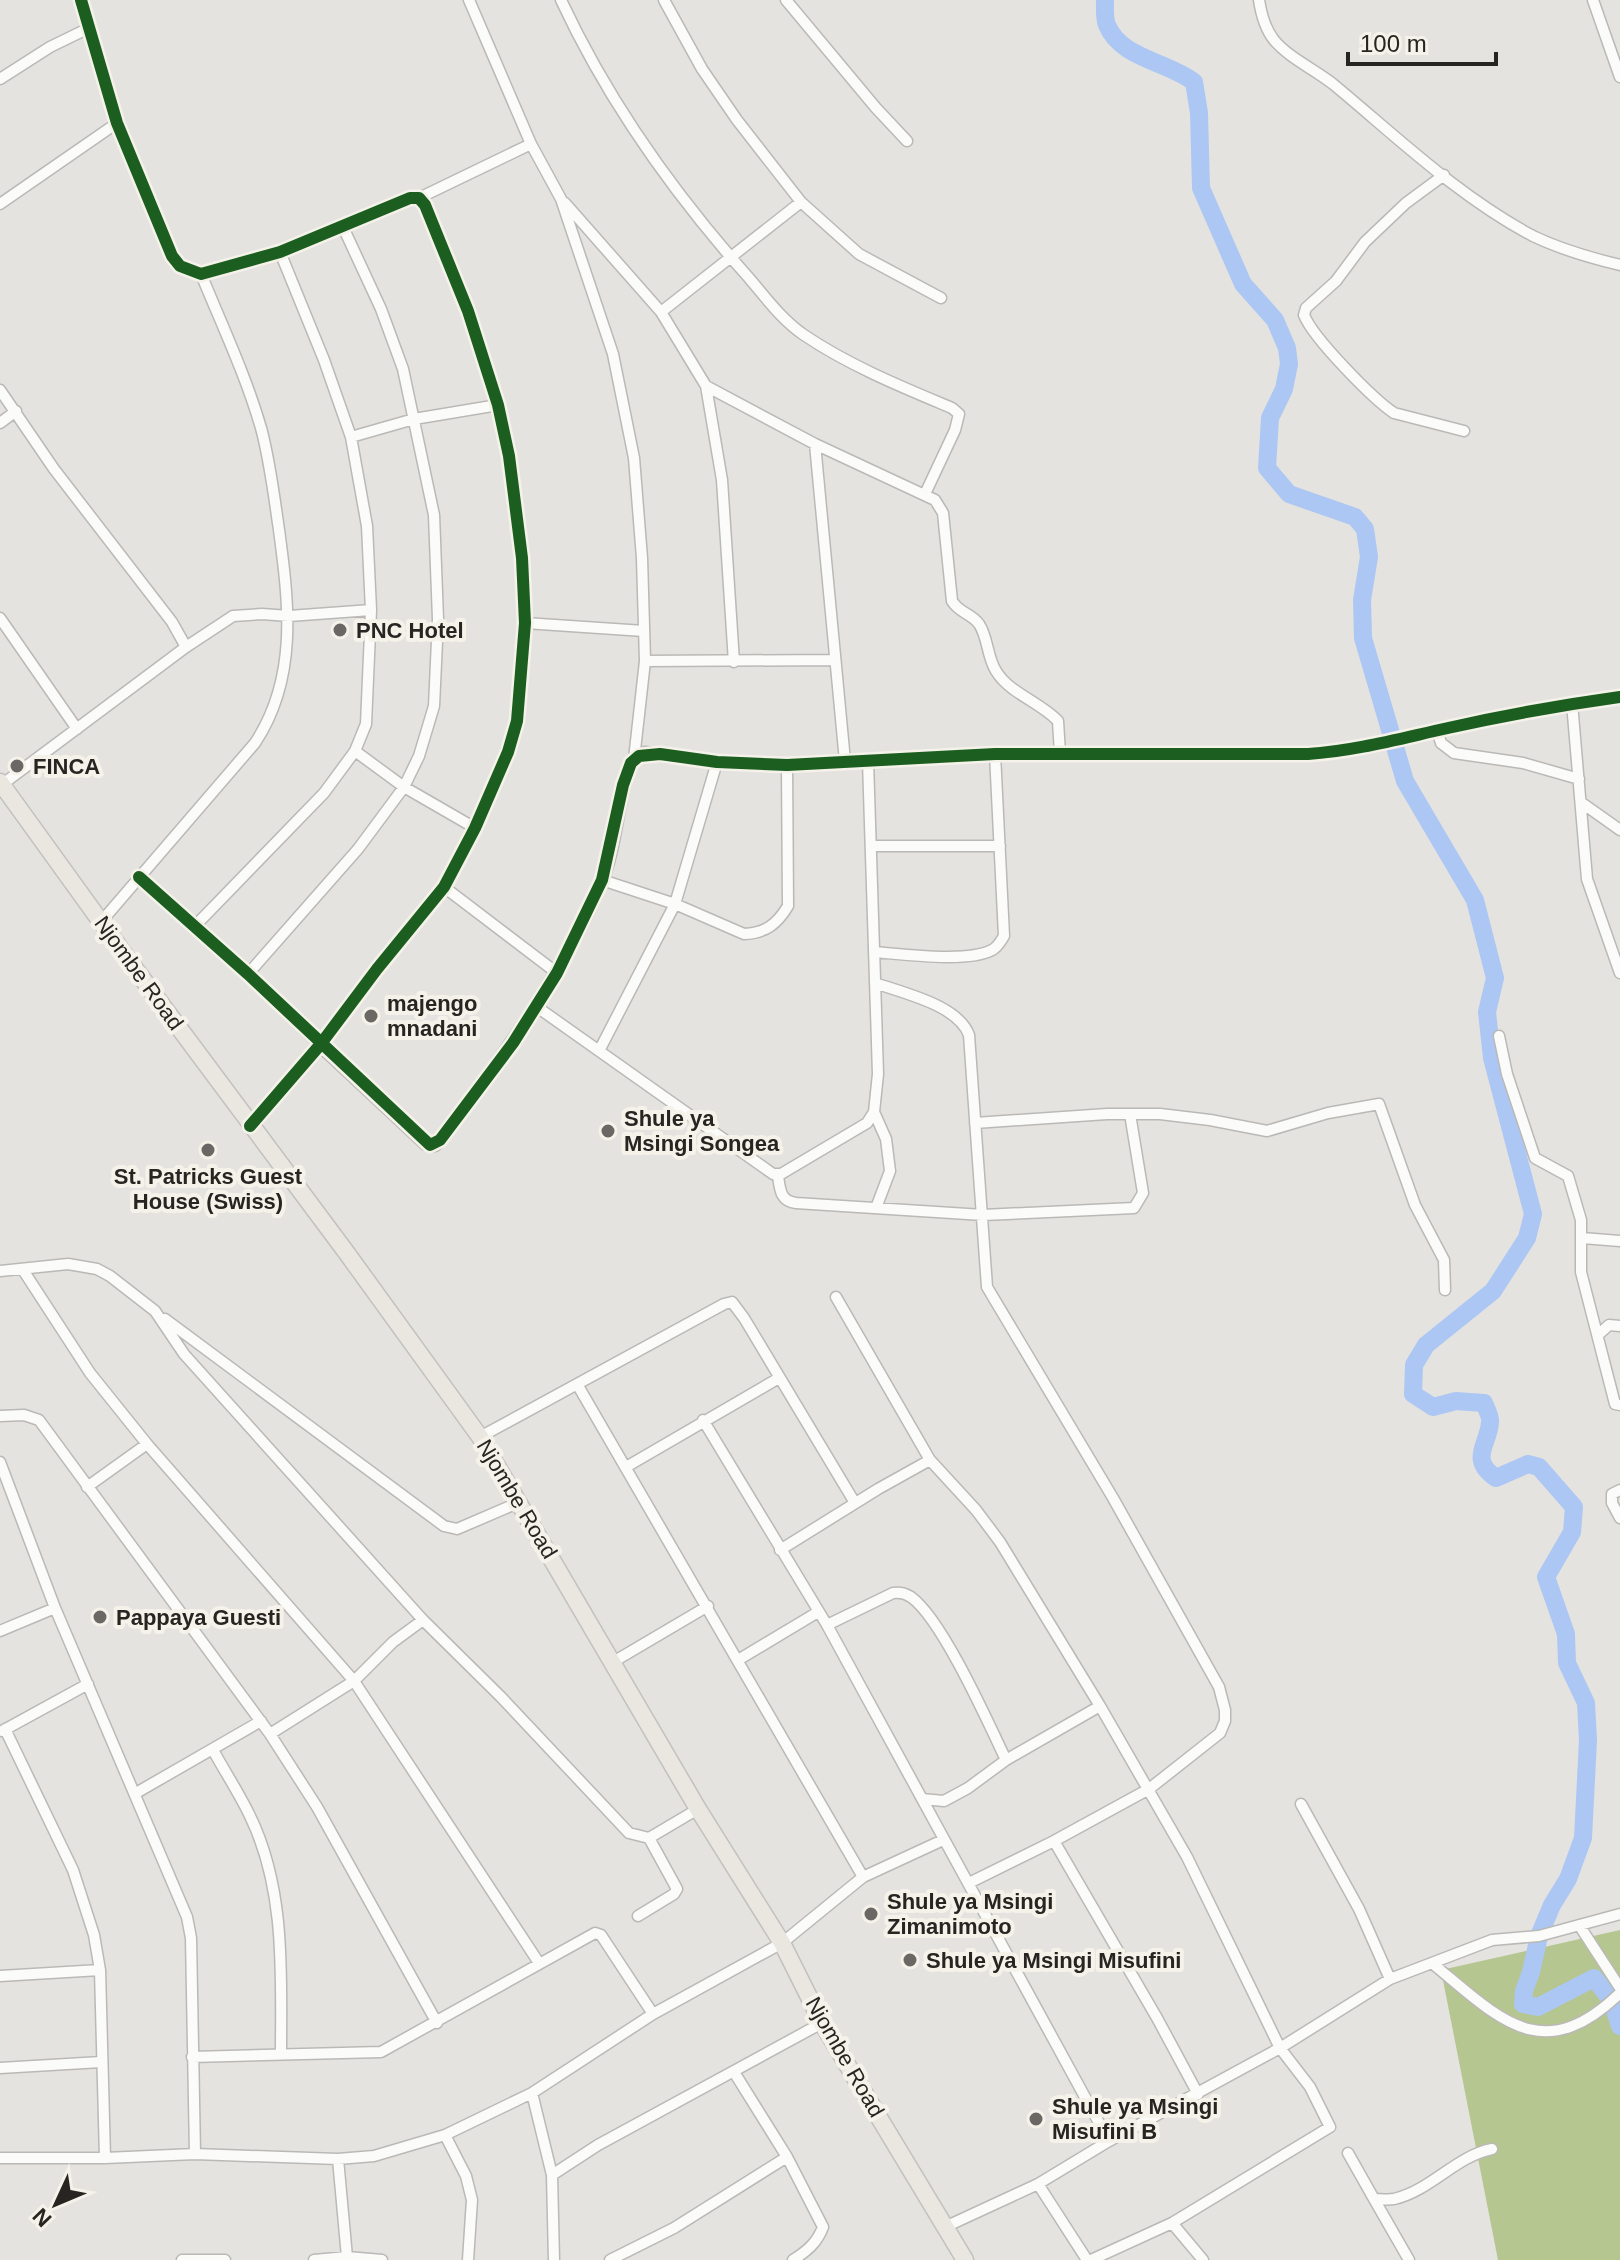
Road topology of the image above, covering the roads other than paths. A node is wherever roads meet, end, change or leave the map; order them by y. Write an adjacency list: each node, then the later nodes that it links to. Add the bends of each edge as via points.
1 (81, 0): 8 (street)
2 (469, 0): 13 (street)
3 (561, 0): 21 (street, via 617,104)
4 (664, 0): 17 (street, via 702,69)
5 (786, 0): 12 (street)
6 (1259, 0): 14 (street, via 1273,38 1284,49)
7 (1593, 0): 9 (street)
8 (89, 28): 10 (street); 11 (street)
9 (1620, 77)
10 (0, 79)
11 (117, 123): 18 (street); 23 (street, via 172,256 180,266)
12 (907, 141)
13 (531, 144): 15 (street); 16 (street)
14 (1444, 175): 22 (street, via 1531,234); 32 (street, via 1365,242 1304,315 1384,406)
15 (419, 198): 19 (street); 28 (street, via 457,283)
16 (561, 199): 25 (street); 40 (street, via 613,354 634,458)
17 (801, 202): 21 (street); 24 (street, via 859,254)
18 (0, 204)
19 (343, 227): 20 (street); 30 (street, via 381,309)
20 (280, 252): 23 (street); 33 (street)
21 (731, 258): 25 (street); 35 (street, via 803,334 880,378 959,414)
22 (1620, 265)
23 (201, 274): 37 (street, via 261,429)
24 (941, 298)
25 (661, 312): 26 (street)
26 (706, 386): 34 (street); 44 (street, via 722,480)
27 (0, 390): 29 (street)
28 (498, 405): 30 (street); 39 (street, via 516,500)
29 (16, 411): 31 (street); 41 (street)
30 (414, 419): 33 (street); 59 (street, via 434,515 437,670 434,706)
31 (0, 423)
32 (1464, 431)
33 (351, 437): 36 (street, via 367,526)
34 (815, 444): 35 (street); 42 (street)
35 (925, 494): 51 (street, via 943,513 952,601 981,626 1004,682 1058,721)
36 (371, 610): 37 (street); 49 (street, via 366,724)
37 (289, 616): 41 (street, via 233,616); 65 (street, via 284,671 269,722)
38 (0, 618): 47 (street)
39 (525, 623): 40 (street); 61 (street, via 517,721)
40 (644, 631): 43 (street)
41 (186, 647): 47 (street)
42 (834, 660): 44 (street); 53 (street)
43 (645, 661): 44 (street); 52 (street)
44 (734, 662)
45 (1620, 697): 46 (street)
46 (1572, 703): 48 (street); 57 (street)
47 (77, 729): 58 (street)
48 (1437, 730): 51 (street, via 1308,754); 57 (street, via 1441,743 1454,753 1523,763)
49 (355, 751): 59 (street); 70 (street, via 324,793)
50 (995, 754): 51 (street); 54 (street); 64 (street)
51 (1060, 754)
52 (634, 759): 55 (street, via 645,753); 66 (street)
53 (845, 761): 54 (street); 56 (street)
54 (868, 761): 63 (street)
55 (717, 762): 56 (street); 68 (street)
56 (787, 765): 68 (street, via 788,906 779,922 744,934)
57 (1579, 779): 60 (street)
58 (1, 784): 69 (highway, Njombe Road)
59 (404, 787): 61 (street); 76 (street, via 358,849)
60 (1582, 803): 62 (street); 71 (street, via 1587,879)
61 (475, 828): 67 (street)
62 (1620, 830)
63 (871, 846): 64 (street); 73 (street)
64 (1000, 846): 73 (street, via 1004,936 996,949 958,956)
65 (139, 877): 69 (street); 70 (street)
66 (602, 880): 68 (street); 74 (street)
67 (444, 887): 74 (street); 80 (street)
68 (675, 904): 81 (street)
69 (101, 922): 85 (highway, Njombe Road)
70 (194, 927): 76 (street)
71 (1608, 939): 72 (street); 75 (street)
72 (1620, 950)
73 (874, 952): 77 (street)
74 (557, 973): 78 (street)
75 (1620, 973)
76 (248, 974): 80 (street)
77 (875, 983): 82 (street); 84 (street, via 952,1012 965,1025)
78 (537, 1007): 80 (street, via 435,1145 426,1144); 81 (street)
79 (1499, 1036): 89 (street, via 1535,1158 1568,1176)
80 (320, 1045): 85 (street)
81 (599, 1051): 86 (street)
82 (874, 1112): 86 (street, via 862,1127); 87 (street, via 886,1139 890,1171)
83 (1130, 1114): 84 (street); 88 (street, via 1143,1193 1134,1208); 93 (street, via 1267,1131 1379,1104 1415,1205 1444,1260)
84 (975, 1123): 88 (street)
85 (250, 1126): 103 (highway, Njombe Road)
86 (778, 1176): 87 (street, via 781,1194 789,1202)
87 (876, 1208): 88 (street)
88 (983, 1215): 111 (street, via 987,1287)
89 (1582, 1238): 90 (street); 97 (street, via 1581,1272)
90 (1620, 1241)
91 (23, 1270): 92 (street); 95 (street, via 90,1266); 104 (street, via 90,1373)
92 (0, 1271)
93 (1445, 1290)
94 (836, 1297): 105 (street)
95 (155, 1311): 112 (street, via 428,1518 457,1529); 119 (street, via 184,1354)
96 (1620, 1326): 97 (street, via 1609,1325)
97 (1599, 1334): 100 (street, via 1615,1404)
98 (779, 1378): 99 (street, via 732,1302); 102 (street); 113 (street)
99 (577, 1384): 103 (street); 107 (street)
100 (1620, 1405)
101 (0, 1416): 109 (street, via 39,1420)
102 (703, 1420): 107 (street); 115 (street)
103 (480, 1437): 112 (highway, Njombe Road)
104 (147, 1444): 109 (street); 124 (street)
105 (930, 1460): 113 (street); 126 (street, via 1000,1542)
106 (0, 1462): 117 (street)
107 (626, 1467): 116 (street)
108 (1114, 1478): 111 (street)
109 (87, 1487): 127 (street)
110 (1620, 1490): 114 (street, via 1612,1494 1612,1503)
111 (1113, 1498): 132 (street, via 1219,1687 1225,1710 1220,1733)
112 (520, 1502): 123 (highway, Njombe Road)
113 (855, 1503): 115 (street)
114 (1620, 1518)
115 (780, 1550): 118 (street)
116 (708, 1606): 122 (street); 123 (street)
117 (55, 1608): 121 (street); 125 (street)
118 (818, 1612): 120 (street); 122 (street)
119 (423, 1620): 124 (street); 137 (street, via 624,1828)
120 (827, 1625): 131 (street, via 893,1593 912,1597 935,1625); 134 (street)
121 (0, 1631)
122 (738, 1660): 140 (street)
123 (613, 1662): 136 (highway, Njombe Road)
124 (354, 1681): 129 (street); 146 (street)
125 (88, 1684): 128 (street); 133 (street)
126 (1100, 1706): 131 (street); 132 (street)
127 (261, 1721): 129 (street); 130 (street)
128 (3, 1730): 148 (street, via 73,1870)
129 (270, 1734): 153 (street, via 317,1807)
130 (213, 1750): 133 (street); 156 (street, via 251,1817 274,1894 281,1948)
131 (1006, 1760): 134 (street, via 944,1801)
132 (1149, 1789): 139 (street); 155 (street)
133 (136, 1793): 157 (street, via 187,1917)
134 (922, 1799): 138 (street)
135 (1301, 1804): 150 (street, via 1359,1909)
136 (698, 1809): 137 (street); 145 (highway, Njombe Road)
137 (649, 1838): 143 (street, via 677,1889)
138 (943, 1840): 140 (street); 141 (street)
139 (1054, 1841): 141 (street); 162 (street)
140 (863, 1877): 145 (street)
141 (969, 1883): 164 (street)
142 (1620, 1914): 144 (street)
143 (638, 1916)
144 (1579, 1925): 147 (street, via 1539,1936 1492,1940); 151 (street)
145 (782, 1943): 152 (street); 154 (highway, Njombe Road)
146 (539, 1963): 152 (street, via 598,1933); 153 (street)
147 (1433, 1964): 150 (street); 151 (street, via 1477,2002 1525,2030 1574,2027 1594,2017)
148 (100, 1970): 149 (street); 158 (street)
149 (0, 1976)
150 (1390, 1979): 155 (street)
151 (1620, 1991)
152 (653, 2014): 161 (street)
153 (437, 2023): 156 (street, via 381,2052)
154 (822, 2023): 160 (street); 176 (highway, Njombe Road)
155 (1280, 2048): 162 (street); 175 (street, via 1310,2087 1330,2127)
156 (281, 2054): 157 (street)
157 (192, 2057): 167 (street)
158 (101, 2062): 159 (street); 170 (street)
159 (0, 2068)
160 (734, 2072): 168 (street); 172 (street)
161 (532, 2093): 163 (street); 172 (street)
162 (1198, 2094): 164 (street)
163 (445, 2135): 171 (street, via 374,2156); 182 (street, via 472,2200)
164 (1109, 2141): 173 (street)
165 (1492, 2149): 174 (street, via 1393,2199)
166 (1348, 2153): 174 (street)
167 (195, 2154): 170 (street); 171 (street)
168 (787, 2157): 184 (street, via 674,2228); 185 (street, via 823,2227 808,2251)
169 (0, 2158): 170 (street)
170 (105, 2158)
171 (338, 2159): 177 (street)
172 (552, 2175): 183 (street)
173 (1038, 2184): 176 (street); 187 (street)
174 (1374, 2199): 189 (street)
175 (1172, 2223): 187 (street); 188 (street)
176 (945, 2227): 186 (highway, Njombe Road)
177 (347, 2257): 180 (street); 181 (street)
178 (182, 2260): 179 (street)
179 (225, 2260)
180 (314, 2260)
181 (382, 2260)
182 (468, 2260)
183 (554, 2260)
184 (610, 2260)
185 (793, 2260)
186 (965, 2260)
187 (1089, 2260)
188 (1203, 2260)
189 (1409, 2260)

